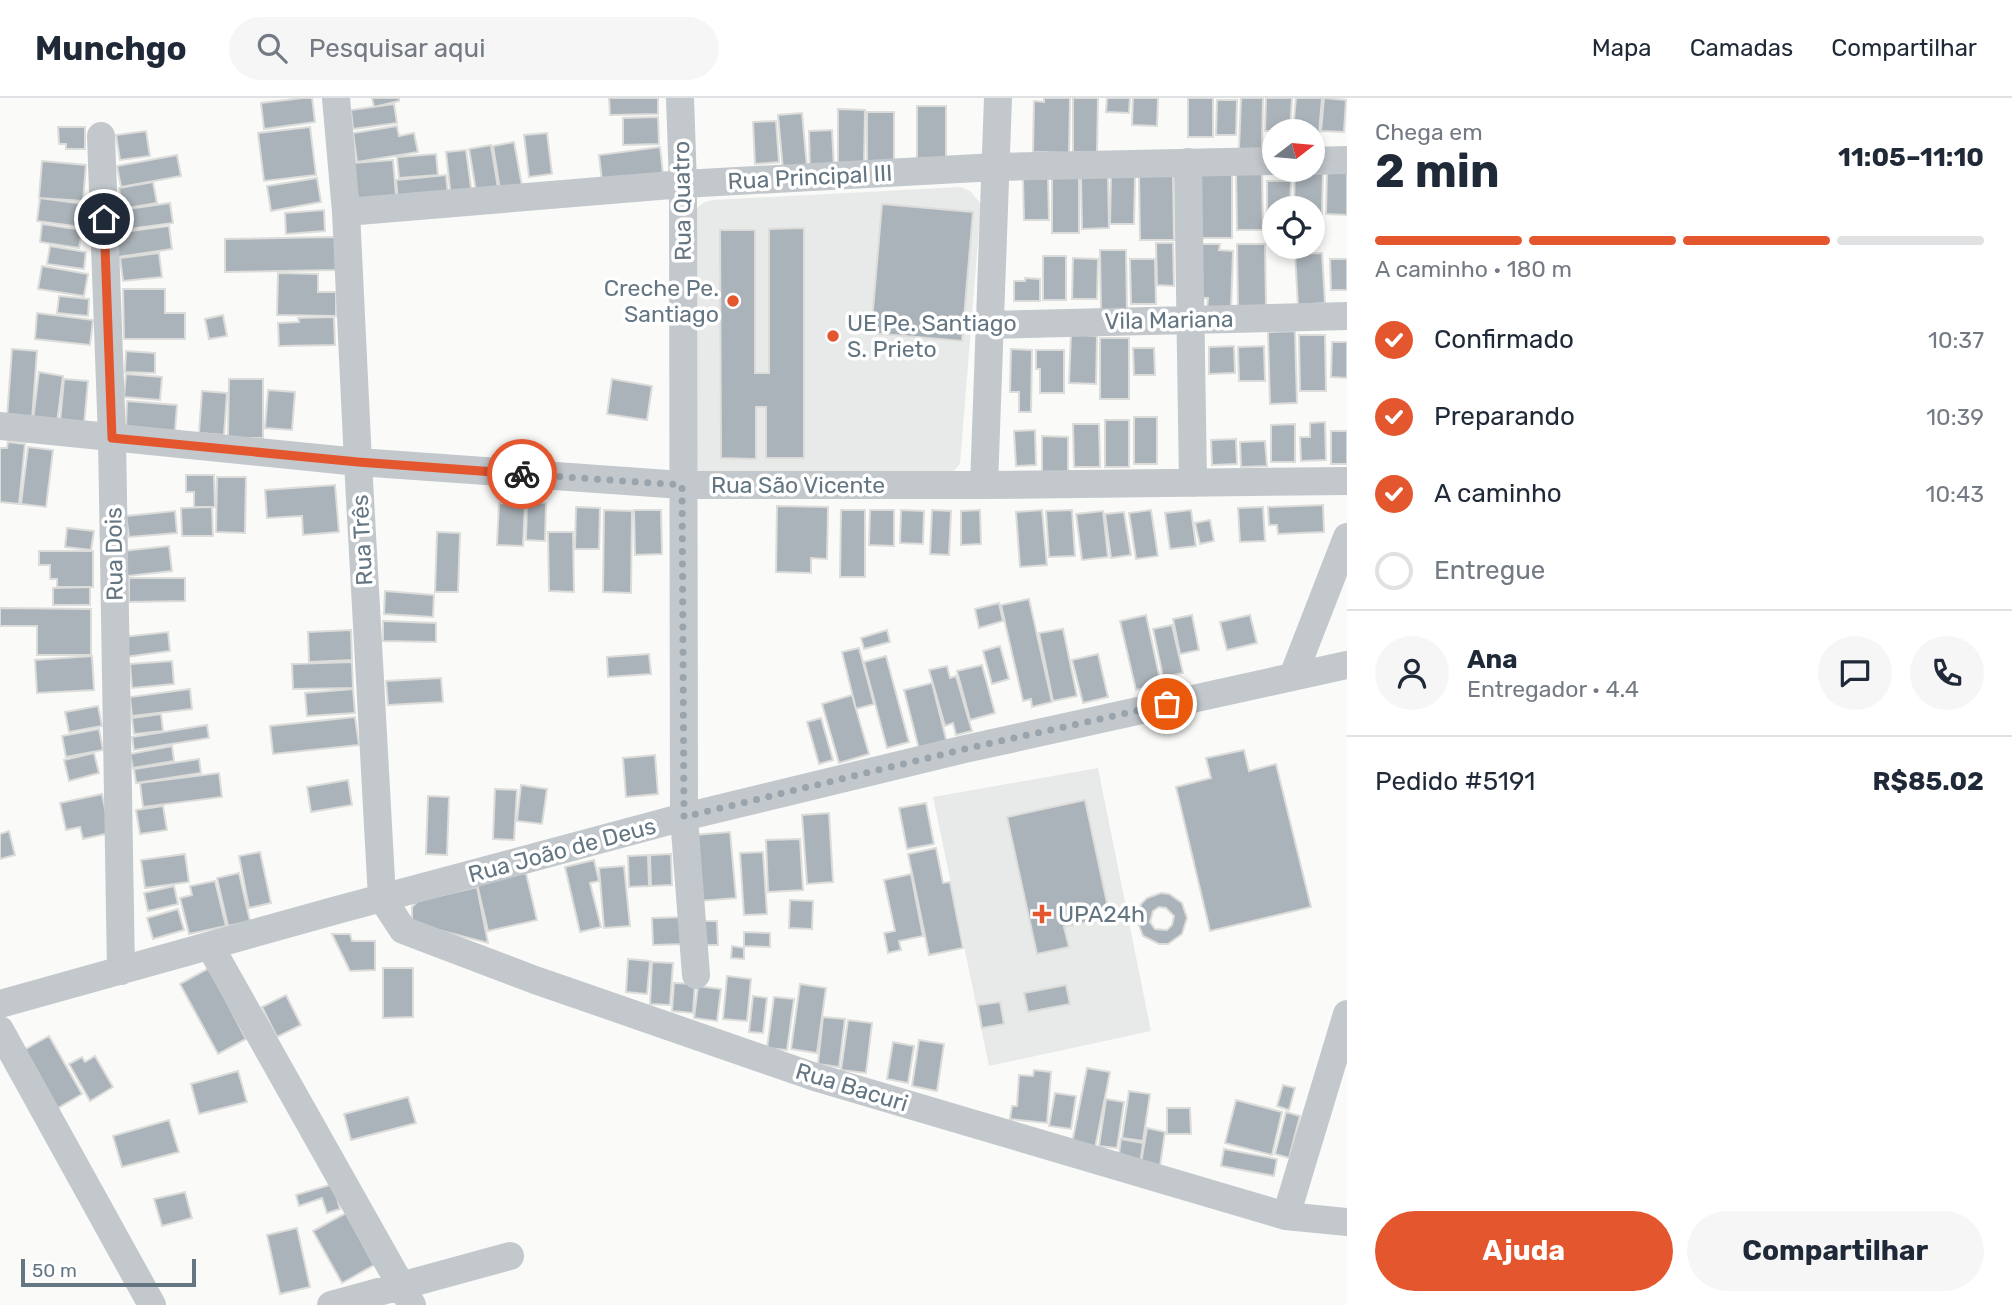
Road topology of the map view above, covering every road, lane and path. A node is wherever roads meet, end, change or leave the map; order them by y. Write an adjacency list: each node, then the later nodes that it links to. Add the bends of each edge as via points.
1 (336, 98): 11 (street, Rua Três)
2 (680, 98): 10 (street, Rua Quatro)
3 (998, 98): 9 (street)
4 (100, 136): 16 (street, Rua Dois)
5 (1347, 160): 7 (street)
6 (1262, 161): 8 (street, Rua Principal III)
7 (1325, 161)
8 (1188, 163): 9 (street, Rua Principal III); 13 (street)
9 (996, 167): 10 (street, Rua Principal III); 14 (street)
10 (683, 184): 11 (street, Rua Principal III); 20 (street, Rua Quatro)
11 (346, 212): 17 (street, Rua Três)
12 (1347, 316): 13 (street, Vila Mariana)
13 (1190, 320): 14 (street, Vila Mariana); 19 (street)
14 (990, 325): 21 (street)
15 (0, 426): 16 (street, Rua São Vicente)
16 (112, 438): 17 (street, Rua São Vicente); 28 (street, Rua Dois)
17 (358, 462): 20 (street, Rua São Vicente); 26 (street, Rua Três)
18 (1347, 481): 19 (street, Rua São Vicente)
19 (1193, 484): 21 (street, Rua São Vicente)
20 (682, 485): 21 (street, Rua São Vicente); 25 (street, Rua Quatro)
21 (984, 485)
22 (1347, 537): 24 (street)
23 (1347, 665): 24 (street, Rua João de Deus)
24 (1293, 676): 25 (street, Rua João de Deus)
25 (684, 817): 26 (street, Rua João de Deus); 29 (street, Rua Quatro)
26 (382, 898): 27 (street, Rua João de Deus); 33 (street, Rua Bacuri, via 403,930 535,980 815,1077)
27 (210, 946): 28 (street, Rua João de Deus); 36 (street)
28 (121, 971): 30 (street, Rua João de Deus)
29 (696, 975)
30 (0, 1004)
31 (1347, 1014): 33 (street)
32 (0, 1031): 37 (street)
33 (1286, 1216): 34 (street, Rua Bacuri)
34 (1347, 1222)
35 (510, 1256): 36 (street)
36 (407, 1296): 38 (street)
37 (152, 1305)
38 (331, 1305)

